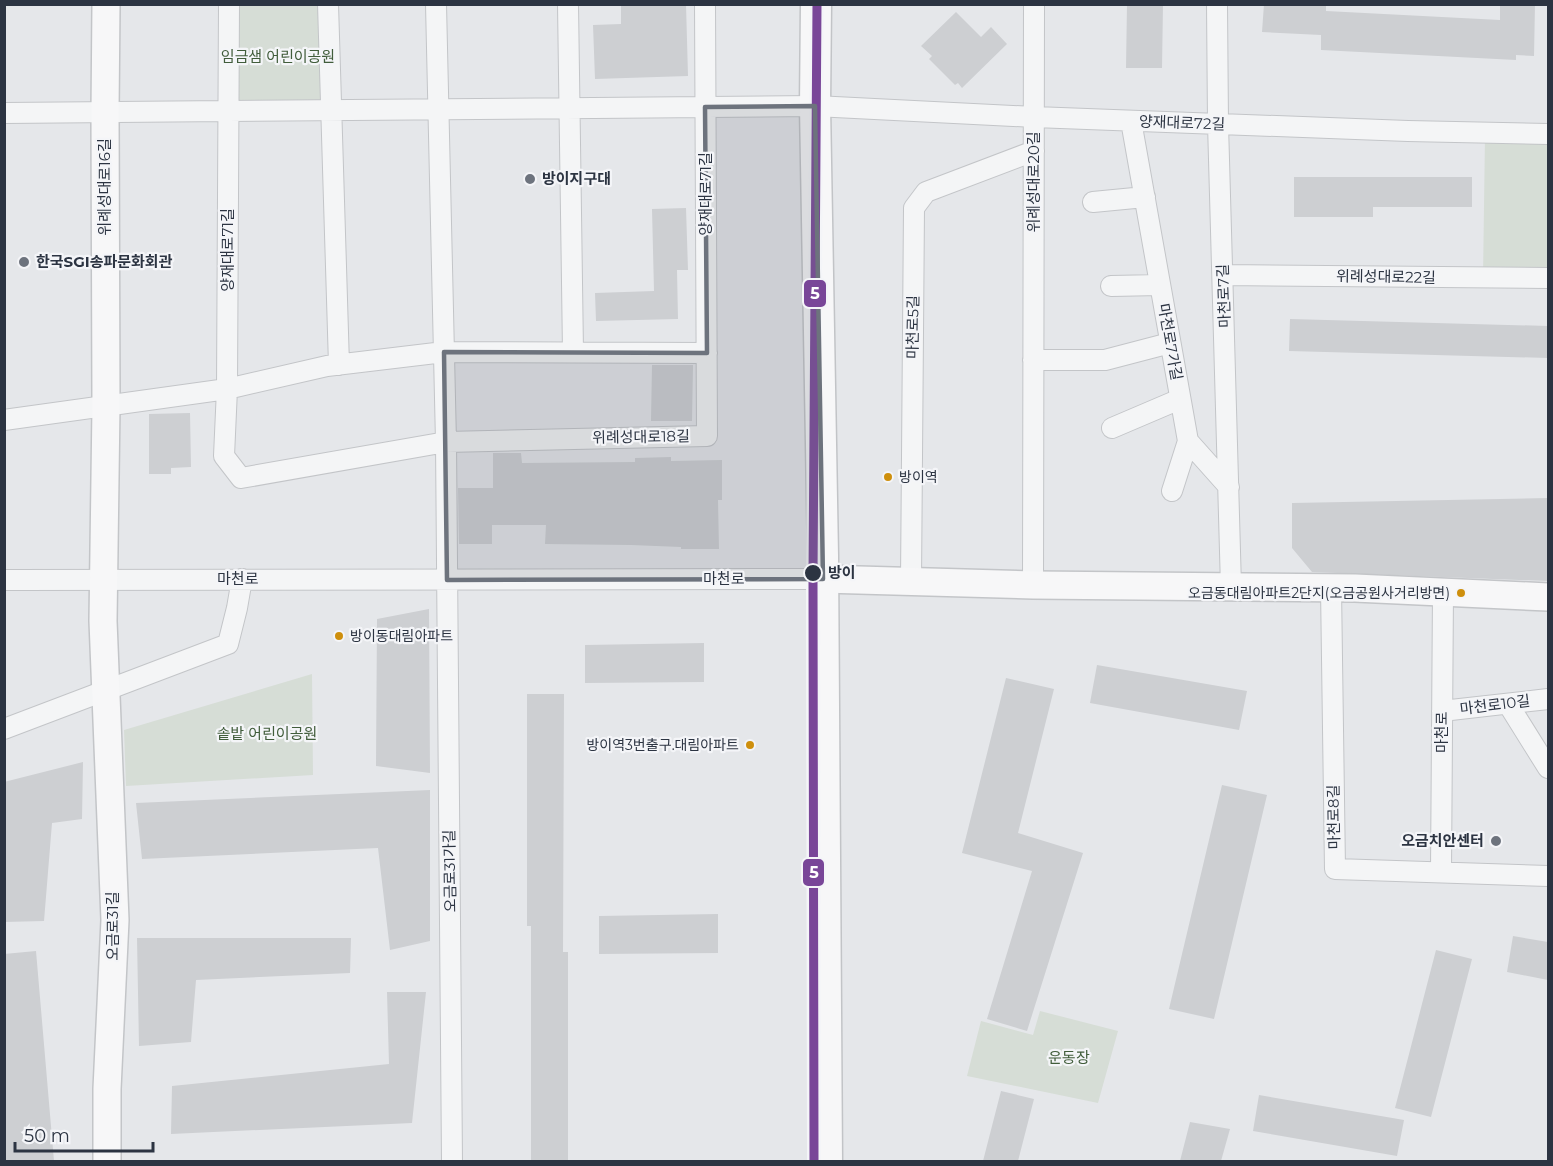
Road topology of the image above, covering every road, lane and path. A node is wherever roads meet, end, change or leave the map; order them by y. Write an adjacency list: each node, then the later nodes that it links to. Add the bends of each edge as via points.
1 (106, 4): 16 (street, 위례성대로16길)
2 (229, 4): 15 (street, 양재대로71길)
3 (328, 4): 14 (street)
4 (436, 4): 13 (street)
5 (568, 4): 12 (street)
6 (705, 4): 11 (street, 양재대로71길)
7 (816, 4): 10 (main road)
8 (1034, 4): 18 (street, 위례성대로20길)
9 (1217, 4): 20 (street, 마천로7길)
10 (815, 106): 11 (street); 18 (street, 양재대로72길); 46 (main road)
11 (705, 107): 12 (street); 32 (street, 양재대로71길)
12 (569, 108): 13 (street); 31 (street)
13 (437, 109): 14 (street); 30 (street)
14 (331, 110): 15 (street); 34 (street)
15 (228, 111): 16 (street); 35 (street, 양재대로71길)
16 (105, 112): 17 (street); 37 (street, 위례성대로16길)
17 (4, 113)
18 (1034, 117): 19 (street, 양재대로72길); 22 (street, 위례성대로20길)
19 (1131, 121): 20 (street, 양재대로72길); 23 (street, 마천로7가길)
20 (1218, 124): 21 (street, 양재대로72길); 25 (street, 마천로7길)
21 (1548, 134)
22 (1034, 151): 33 (street, 위례성대로20길); 49 (street, 마천로5길, via 926,192 915,208)
23 (1144, 197): 24 (street); 27 (street, 마천로7가길)
24 (1093, 202)
25 (1223, 275): 26 (street, 위례성대로22길); 42 (street, 마천로7길)
26 (1548, 278)
27 (1160, 285): 28 (street, 마천로7가길); 29 (street, 마천로7가길)
28 (1111, 286)
29 (1170, 343): 33 (street, via 1105,360); 36 (street, 마천로7가길)
30 (444, 352): 31 (street); 34 (street); 41 (street)
31 (573, 352): 32 (street)
32 (707, 352): 41 (street, 위례성대로18길, via 707,436)
33 (1033, 360): 50 (street, 위례성대로20길)
34 (339, 364): 35 (street)
35 (227, 389): 37 (street); 41 (street, 위례성대로18길, via 224,456 241,478)
36 (1180, 399): 39 (street, 마천로7가길); 40 (street, 마천로7가길)
37 (106, 406): 38 (street); 44 (street, 위례성대로16길)
38 (4, 420)
39 (1112, 428)
40 (1188, 441): 42 (street); 43 (street, 마천로7가길)
41 (446, 442): 48 (street)
42 (1229, 487): 51 (street, 마천로7길)
43 (1172, 492)
44 (104, 579): 45 (street, 마천로); 47 (street, 마천로); 55 (street, 오금로31길)
45 (242, 579): 48 (street, 마천로); 55 (street, via 228,644)
46 (823, 579): 48 (street, 마천로); 49 (street, 마천로); 65 (main road)
47 (4, 580)
48 (447, 580): 64 (street, 오금로31가길)
49 (911, 581): 50 (street, 마천로)
50 (1033, 585): 51 (street, 마천로)
51 (1231, 587): 52 (street, 마천로)
52 (1331, 588): 53 (street, 마천로); 61 (street, 마천로8길, via 1335,869)
53 (1443, 592): 54 (street, 마천로); 58 (street, 마천로)
54 (1548, 597)
55 (105, 691): 59 (street); 63 (street, 오금로31길, via 115,920)
56 (1548, 699): 57 (street, 마천로10길)
57 (1508, 704): 58 (street, 마천로10길); 60 (street)
58 (1442, 711): 61 (street, 마천로)
59 (4, 729)
60 (1548, 768)
61 (1441, 872): 62 (street, 마천로8길)
62 (1548, 876)
63 (107, 1161)
64 (452, 1161)
65 (827, 1161)

